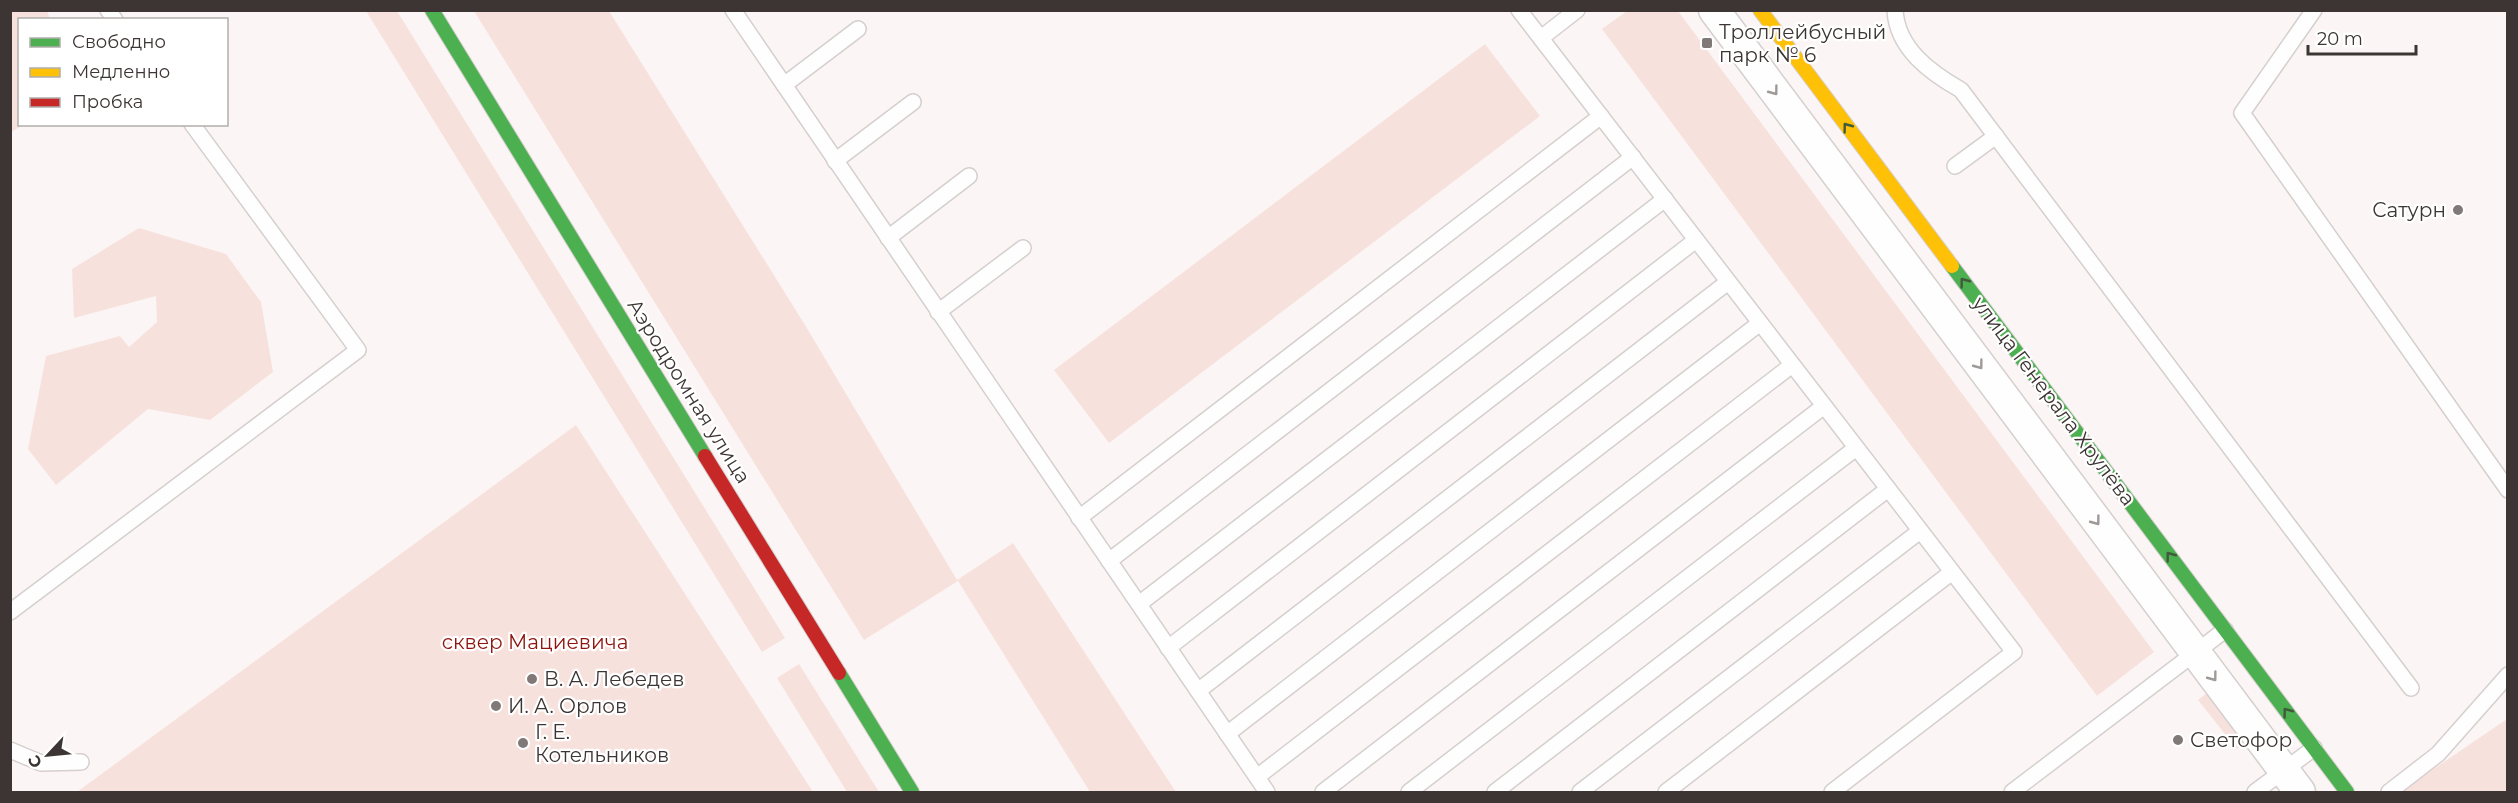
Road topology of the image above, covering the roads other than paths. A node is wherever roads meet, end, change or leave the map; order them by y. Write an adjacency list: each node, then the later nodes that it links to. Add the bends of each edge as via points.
1 (432, 10): 52 (street, Аэродромная улица)
2 (733, 10): 11 (lane)
3 (1520, 10): 10 (lane)
4 (1577, 10): 10 (lane)
5 (1714, 10): 22 (street, улица Генерала Хрулёва, one-way to 22)
6 (1760, 10): 21 (street, улица Генерала Хрулёва, one-way to 6)
7 (1895, 10): 15 (lane, via 1895,20 1906,44 1923,65 1961,90)
8 (2314, 10): 33 (lane, via 2242,113)
9 (858, 29): 11 (lane)
10 (1541, 38): 13 (lane)
11 (784, 85): 17 (lane)
12 (913, 102): 17 (lane)
13 (1601, 116): 16 (lane); 34 (lane)
14 (193, 126): 39 (lane, via 358,350)
15 (1996, 136): 18 (lane); 44 (lane)
16 (1633, 158): 20 (lane); 36 (lane)
17 (835, 161): 23 (lane)
18 (1955, 166)
19 (969, 176): 23 (lane)
20 (1665, 199): 24 (lane); 38 (lane)
21 (1906, 204): 22 (lane); 40 (street, улица Генерала Хрулёва, one-way to 21)
22 (1876, 227): 42 (street, улица Генерала Хрулёва, one-way to 42)
23 (888, 238): 27 (lane)
24 (1696, 240): 26 (lane); 41 (lane)
25 (1023, 248): 27 (lane)
26 (1728, 282): 28 (lane); 45 (lane)
27 (938, 312): 34 (lane)
28 (1760, 323): 29 (lane); 46 (lane)
29 (1792, 365): 30 (lane); 50 (lane)
30 (1824, 406): 31 (lane); 54 (lane)
31 (1856, 448): 32 (lane); 55 (lane)
32 (1888, 489): 35 (lane); 56 (lane)
33 (2508, 490)
34 (1079, 518): 36 (lane)
35 (1920, 531): 37 (lane); 57 (lane)
36 (1109, 561): 38 (lane)
37 (1952, 572): 58 (lane); 59 (lane, via 2013,652)
38 (1138, 604): 41 (lane)
39 (10, 612)
40 (2225, 630): 42 (lane); 47 (street, улица Генерала Хрулёва, one-way to 40)
41 (1168, 648): 45 (lane)
42 (2195, 652): 51 (street, улица Генерала Хрулёва, one-way to 51); 60 (lane)
43 (2508, 675): 63 (lane, via 2438,754)
44 (2411, 687)
45 (1198, 691): 46 (lane)
46 (1227, 734): 50 (lane)
47 (2314, 748): 51 (lane); 62 (street, улица Генерала Хрулёва)
48 (10, 750): 49 (lane, via 41,763)
49 (81, 762)
50 (1257, 777): 53 (lane)
51 (2292, 782): 61 (lane)
52 (912, 792)
53 (1267, 792)
54 (1323, 792)
55 (1409, 792)
56 (1495, 792)
57 (1580, 792)
58 (1666, 792)
59 (1832, 792)
60 (2012, 792)
61 (2254, 792)
62 (2347, 792)
63 (2389, 792)

